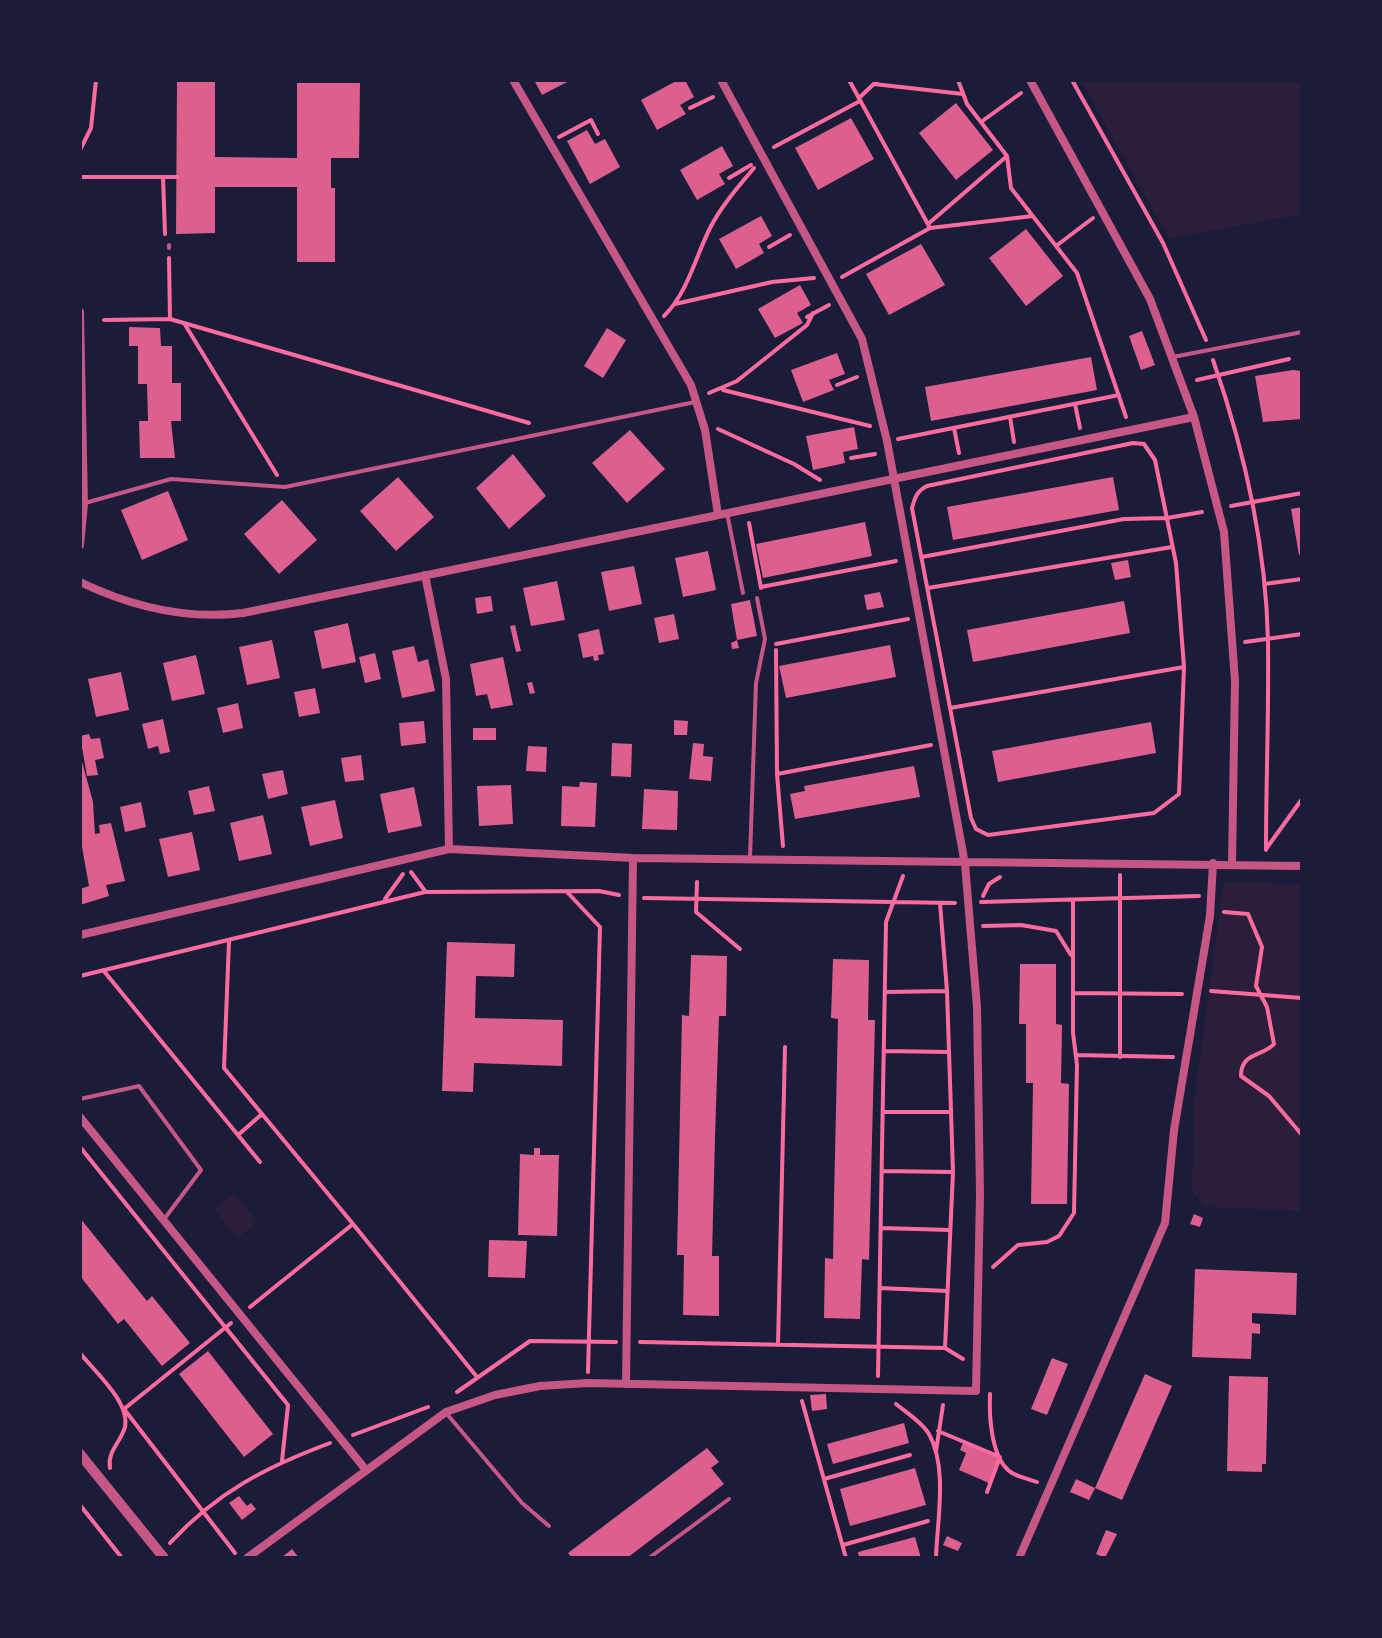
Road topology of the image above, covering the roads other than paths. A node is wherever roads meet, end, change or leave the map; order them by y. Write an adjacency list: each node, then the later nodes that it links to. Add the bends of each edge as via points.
1 (513, 80): 7 (street)
2 (721, 80): 10 (street, via 862,339)
3 (1032, 83): 6 (street, via 1114,227)
4 (80, 312): 9 (street)
5 (1302, 332): 6 (lane)
6 (1173, 357): 8 (street)
7 (697, 402): 11 (lane, via 285,487 171,479); 12 (street)
8 (1194, 417): 10 (street); 22 (street, via 1224,532 1235,681)
9 (82, 443): 11 (street)
10 (894, 479): 12 (street); 23 (street)
11 (84, 504): 13 (street)
12 (723, 514): 14 (street); 16 (lane)
13 (80, 545)
14 (425, 575): 15 (street, via 215,616 165,611); 18 (street, via 446,679)
15 (80, 582)
16 (743, 593)
17 (760, 597): 20 (lane, via 765,639 756,683)
18 (449, 849): 19 (street); 25 (street)
19 (633, 858): 20 (street); 29 (street)
20 (750, 860): 23 (street)
21 (1213, 863): 22 (street); 23 (street); 38 (street, via 1165,1223)
22 (1232, 863): 24 (street)
23 (965, 864): 29 (street, via 977,1023 976,1391)
24 (1302, 866)
25 (80, 935)
26 (80, 1099): 28 (lane, via 139,1086 201,1170)
27 (80, 1117): 28 (street)
28 (163, 1220): 32 (street)
29 (626, 1384): 30 (street, via 525,1389)
30 (446, 1412): 32 (street); 34 (lane, via 522,1503)
31 (80, 1454): 35 (street)
32 (366, 1470): 36 (street)
33 (729, 1499): 37 (lane)
34 (549, 1526)
35 (164, 1558)
36 (247, 1558)
37 (649, 1558)
38 (1019, 1558)

